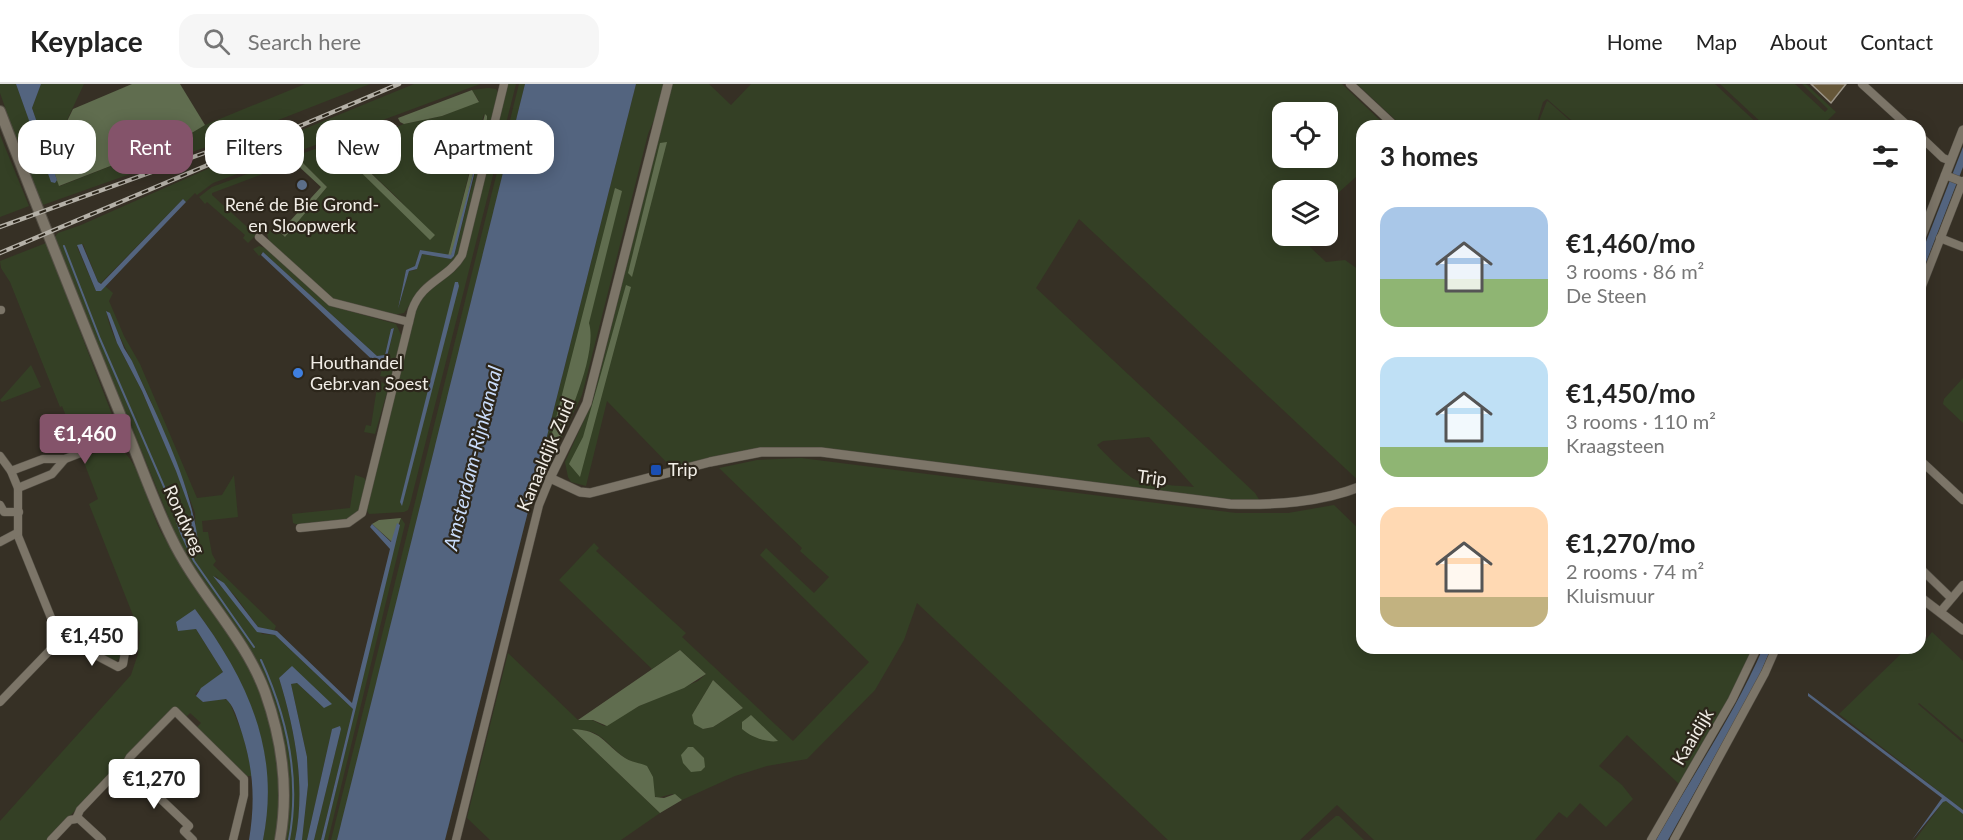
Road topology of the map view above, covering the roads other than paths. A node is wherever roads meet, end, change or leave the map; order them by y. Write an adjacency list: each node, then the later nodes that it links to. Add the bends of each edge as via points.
1 (504, 84): 18 (street, via 462,255 453,268 419,294)
2 (668, 84): 24 (street, Kanaaldijk Zuid, via 587,403)
3 (1350, 84): 6 (street)
4 (1862, 84): 7 (street)
5 (0, 111): 19 (main road, Rondweg)
6 (1389, 120)
7 (1901, 120)
8 (1963, 130): 10 (street)
9 (1926, 142): 10 (street)
10 (1951, 161): 11 (street)
11 (1947, 176): 12 (street); 13 (street)
12 (1962, 181): 15 (street)
13 (1926, 226)
14 (259, 237): 18 (street, via 331,302)
15 (1940, 238): 16 (street); 17 (street)
16 (1963, 247)
17 (1926, 275)
18 (409, 322): 30 (street, via 362,513 348,523)
19 (129, 434): 21 (street); 50 (main road, Rondweg, via 178,551 246,652 264,690 282,762)
20 (0, 456): 23 (street)
21 (65, 459): 23 (street, via 43,459); 25 (street, via 52,474)
22 (1926, 466): 27 (street)
23 (11, 471): 25 (street)
24 (550, 478): 26 (street, Trip, via 590,493 761,452 821,452 1230,504 1302,502); 51 (street, Kanaaldijk Zuid, via 536,515)
25 (18, 488): 29 (street)
26 (1356, 488)
27 (1963, 500)
28 (0, 505): 29 (street, via 4,512)
29 (20, 512): 31 (street)
30 (300, 528)
31 (18, 529): 32 (street); 39 (street)
32 (0, 542)
33 (1926, 574): 35 (street)
34 (1963, 585): 35 (street)
35 (1951, 598): 37 (street)
36 (1926, 601): 37 (street)
37 (1941, 611): 38 (street)
38 (1963, 630)
39 (57, 639): 40 (street); 43 (street)
40 (82, 644): 40 (street, via 118,667 124,661 127,643 123,636 88,639)
41 (1754, 654): 52 (street, Kaaidijk)
42 (1774, 654): 53 (street)
43 (0, 702)
44 (126, 766): 45 (street); 48 (street, via 189,826 184,831); 49 (street, via 130,757 175,711 244,779)
45 (77, 817): 46 (street); 47 (street)
46 (51, 840)
47 (102, 840)
48 (193, 840)
49 (233, 840)
50 (280, 840)
51 (456, 840)
52 (1651, 840)
53 (1674, 840)

